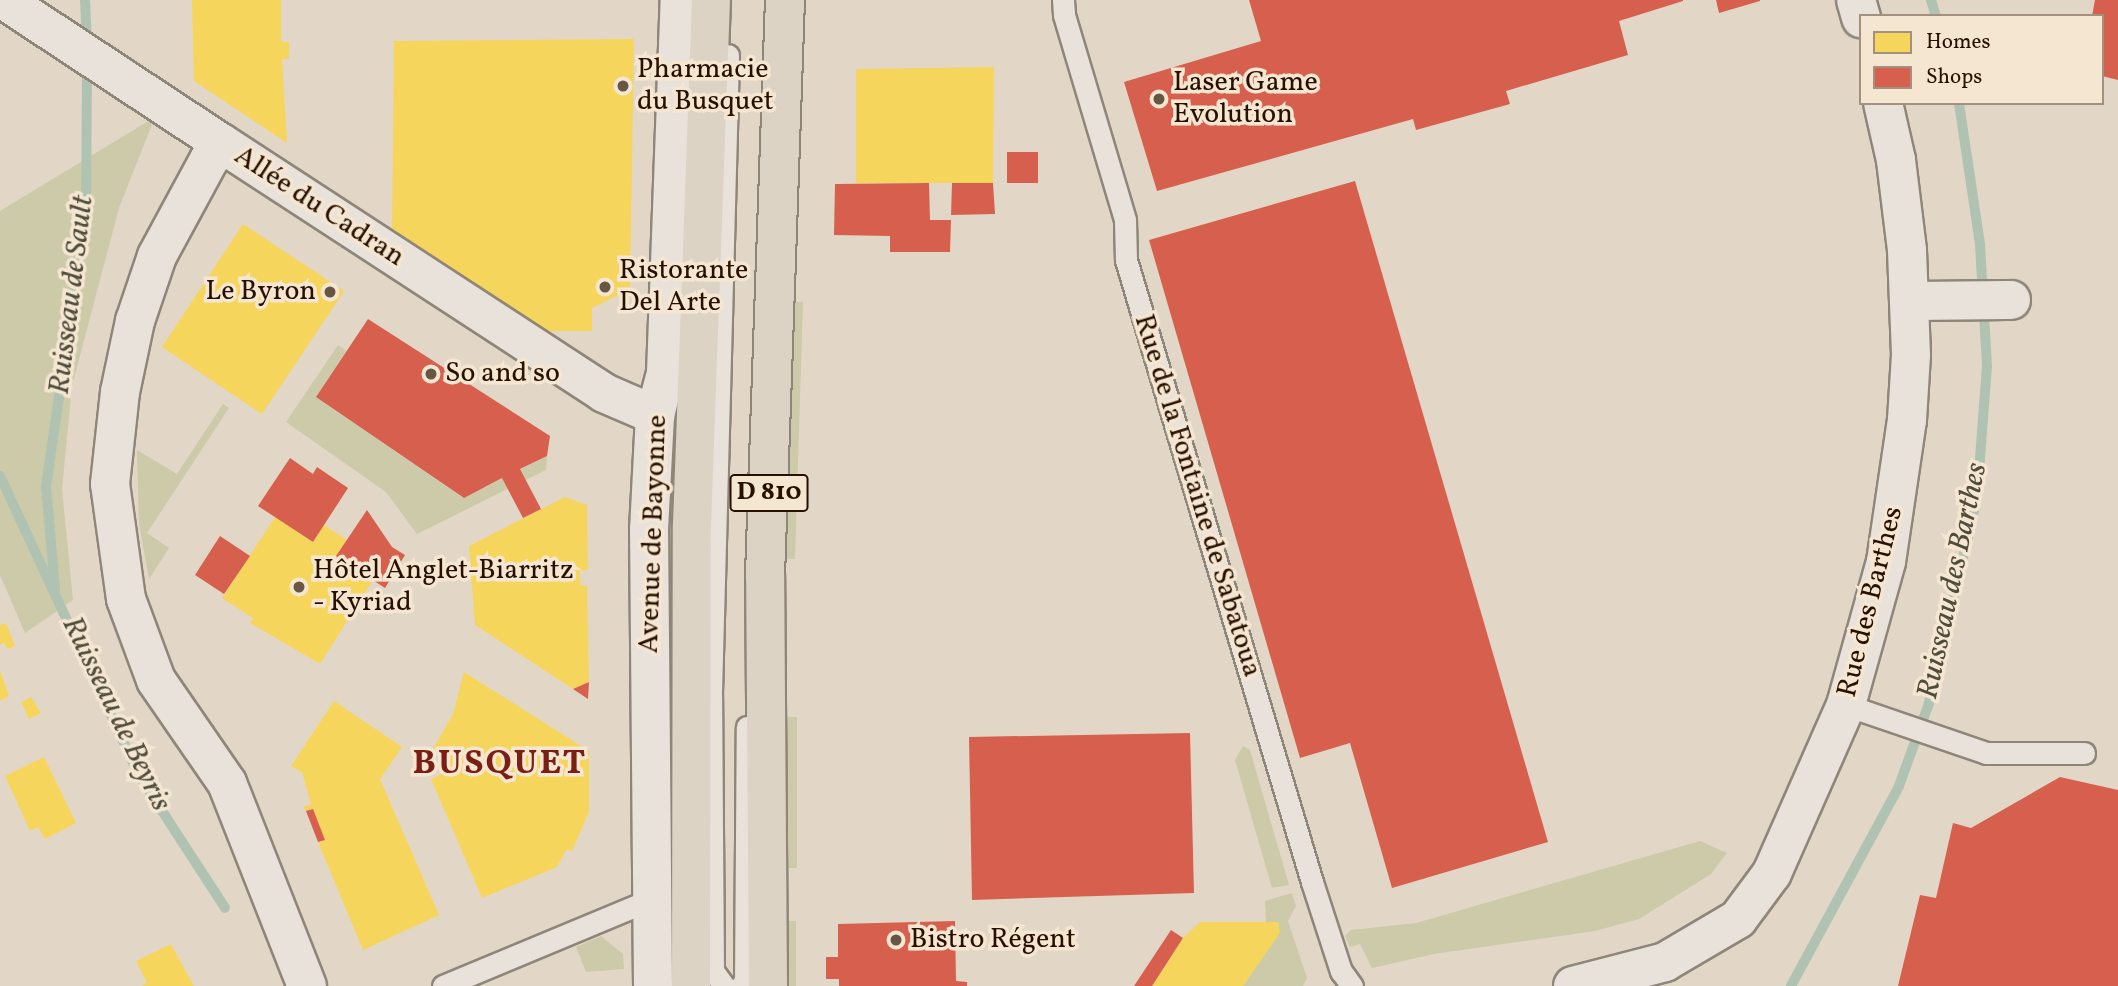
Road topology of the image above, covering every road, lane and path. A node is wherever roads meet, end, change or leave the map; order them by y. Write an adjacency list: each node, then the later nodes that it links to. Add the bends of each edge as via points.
1 (4, 0): 9 (street)
2 (680, 0): 12 (street, Avenue de Bayonne, via 666,373)
3 (711, 0): 20 (main road, Avenue de Bayonne / D 810, via 692,525)
4 (729, 0): 21 (lane, via 711,693 713,971)
5 (767, 0): 22 (lane, via 749,556 745,982)
6 (785, 0): 23 (main road, D 810, via 765,575)
7 (1063, 0): 24 (lane, Rue de la Fontaine de Sabatoua, via 1125,219 1126,260 1312,882 1341,971)
8 (1883, 105): 11 (street, Rue des Barthes, via 1896,160)
9 (221, 144): 12 (street, Allée du Cadran, via 604,393); 17 (street, Allée du Cadran, via 157,256 135,321 120,392 110,484 126,599 156,680 227,783)
10 (2011, 300): 11 (street)
11 (1910, 301): 13 (street, Rue des Barthes, via 1900,485 1877,601)
12 (655, 415): 15 (street, Avenue de Bayonne, via 649,530)
13 (1846, 705): 14 (lane, via 1986,753); 16 (street, Rue des Barthes, via 1772,873 1738,919 1665,962)
14 (2084, 753)
15 (652, 899): 18 (lane); 19 (street, Avenue de Bayonne)
16 (1589, 985)
17 (307, 986)
18 (443, 986)
19 (653, 986)
20 (691, 986)
21 (724, 986)
22 (741, 986)
23 (768, 986)
24 (1352, 986)

